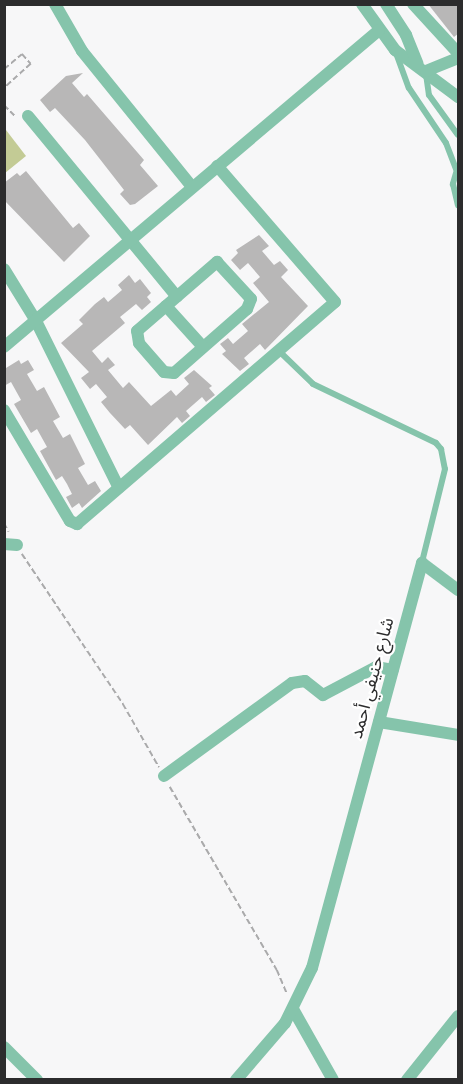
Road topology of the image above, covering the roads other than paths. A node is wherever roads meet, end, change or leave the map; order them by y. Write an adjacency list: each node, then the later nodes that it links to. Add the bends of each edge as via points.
1 (55, 4): 15 (street, via 82,51)
2 (362, 4): 5 (street)
3 (386, 4): 9 (street)
4 (413, 4): 7 (street)
5 (379, 30): 6 (street); 13 (street)
6 (395, 50): 9 (street); 14 (lane, via 409,88 446,143)
7 (459, 53)
8 (459, 58): 9 (street)
9 (422, 68): 10 (street); 12 (lane, via 429,95)
10 (459, 97)
11 (22, 116): 17 (street)
12 (459, 135)
13 (217, 166): 15 (street); 24 (street, via 335,302)
14 (457, 167): 16 (lane, via 453,184)
15 (192, 187): 17 (street)
16 (459, 205)
17 (130, 241): 19 (street); 21 (street)
18 (4, 269): 21 (street)
19 (177, 297): 20 (street); 23 (street, via 217,262 250,299 247,309)
20 (166, 306): 23 (street); 23 (street, via 137,331 139,343 164,372 174,373)
21 (36, 321): 22 (street); 26 (street)
22 (4, 347)
23 (203, 347)
24 (279, 351): 26 (street); 27 (lane, شارع حنيفي أحمد, via 313,384 441,449 445,469)
25 (4, 410): 26 (street, via 69,521 77,524)
26 (119, 488)
27 (422, 563): 28 (street); 29 (street, شارع حنيفي أحمد)
28 (459, 590)
29 (393, 670): 30 (street, شارع حنيفي أحمد); 32 (street, via 376,668 323,695 305,681 292,683)
30 (379, 722): 31 (street); 33 (street, شارع حنيفي أحمد, via 312,968)
31 (459, 735)
32 (164, 776)
33 (293, 1009): 37 (street, شارع حنيفي أحمد); 38 (street)
34 (459, 1016): 39 (street)
35 (4, 1047): 36 (street)
36 (37, 1080)
37 (236, 1080)
38 (333, 1080)
39 (407, 1080)

